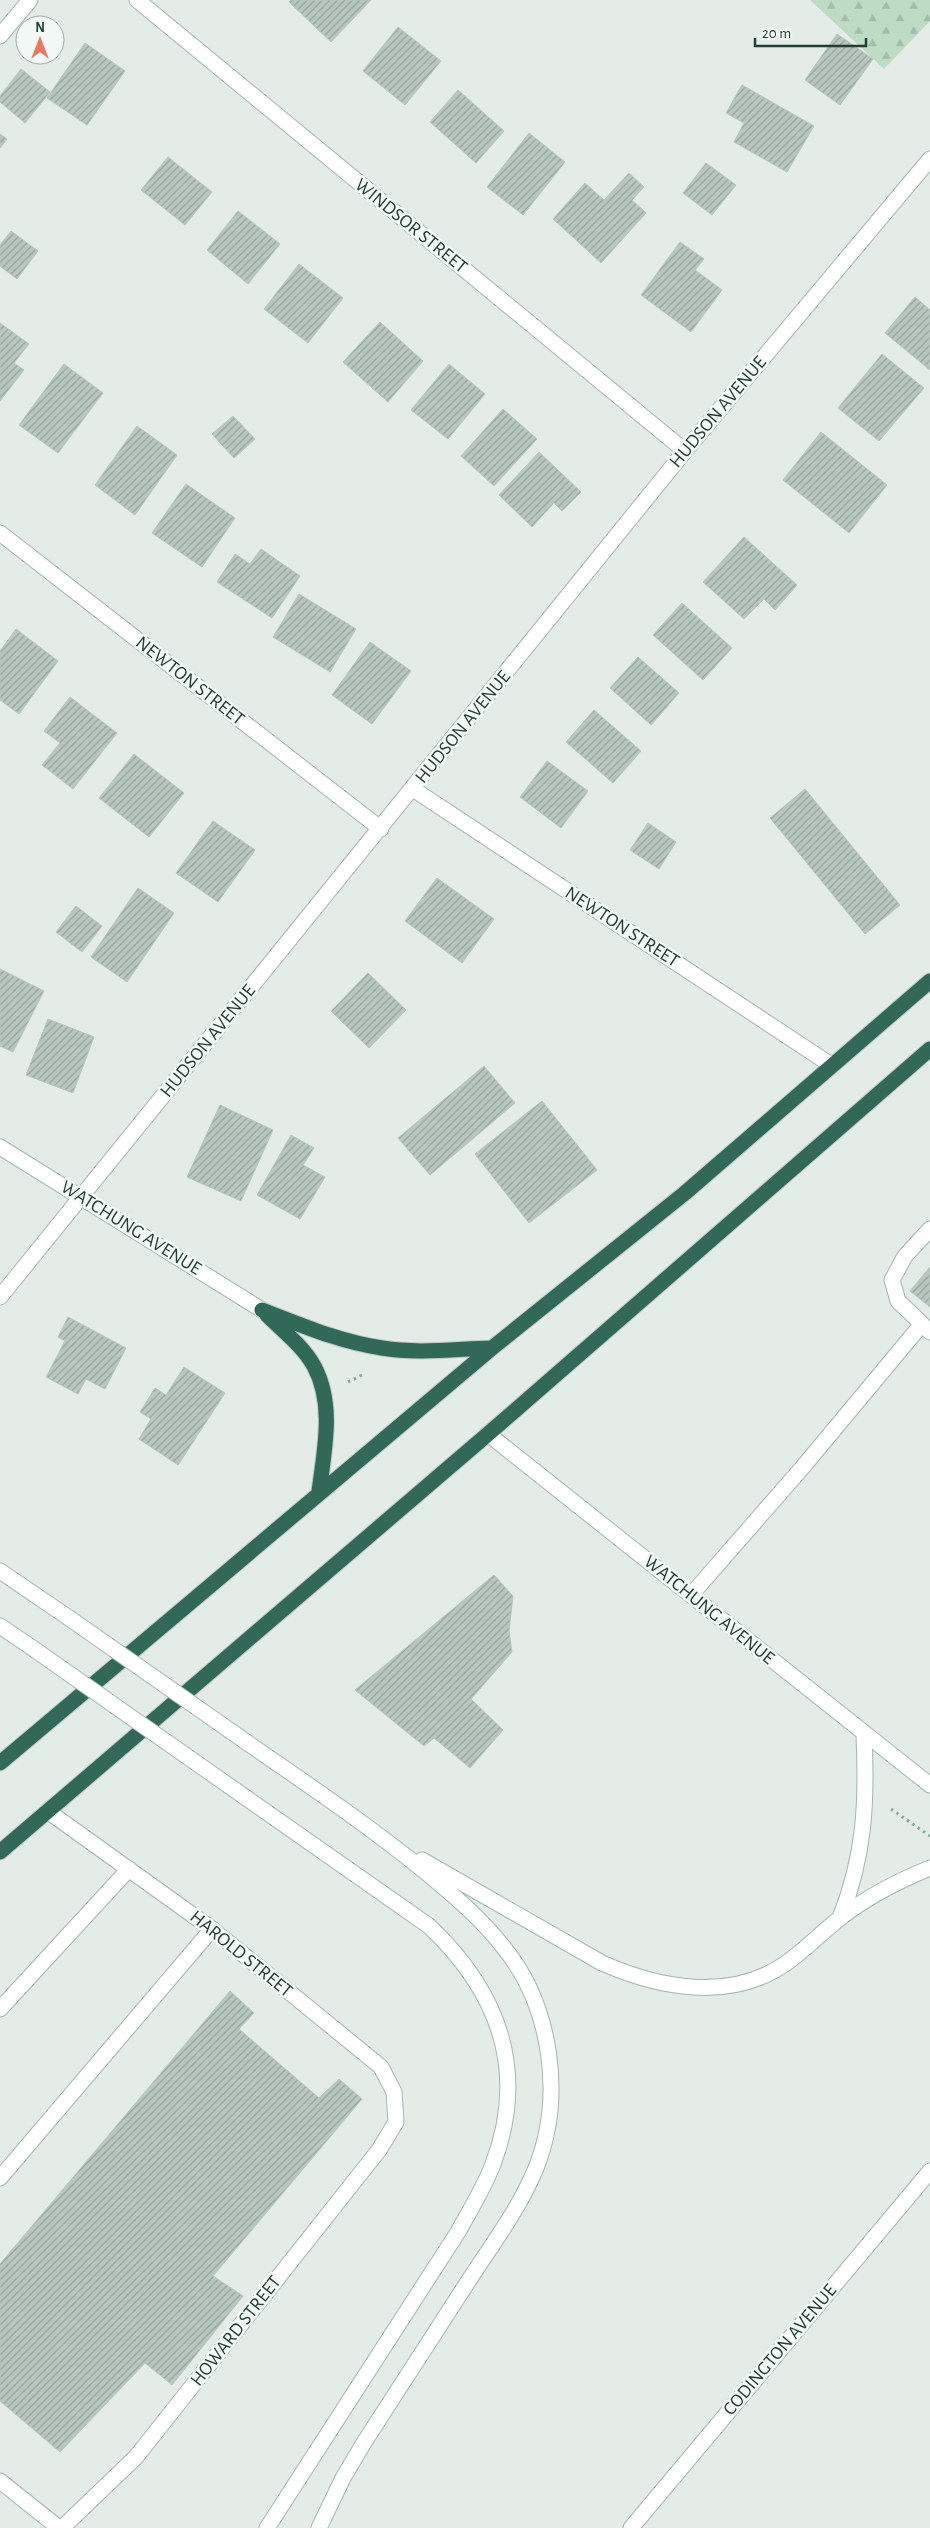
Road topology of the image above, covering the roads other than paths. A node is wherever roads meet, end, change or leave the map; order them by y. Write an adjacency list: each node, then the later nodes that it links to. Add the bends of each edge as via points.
1 (30, 0): 3 (street)
2 (138, 0): 5 (street, WINDSOR STREET)
3 (0, 36)
4 (930, 159): 5 (street, HUDSON AVENUE)
5 (685, 451): 7 (street, HUDSON AVENUE)
6 (0, 533): 8 (street, NEWTON STREET)
7 (413, 789): 8 (street, HUDSON AVENUE); 11 (street, NEWTON STREET)
8 (381, 829): 13 (street, HUDSON AVENUE)
9 (930, 981): 11 (highway)
10 (930, 1048): 19 (highway)
11 (831, 1065): 18 (highway, via 685,1193)
12 (0, 1147): 13 (street, WATCHUNG AVENUE)
13 (82, 1196): 15 (street, HUDSON AVENUE); 16 (street, WATCHUNG AVENUE)
14 (930, 1229): 17 (street, via 905,1256 892,1280 898,1301)
15 (0, 1297)
16 (262, 1310): 18 (highway, via 320,1332 383,1349); 20 (highway, via 300,1348 314,1366 322,1385 327,1428)
17 (926, 1328): 22 (street)
18 (492, 1348): 20 (highway)
19 (488, 1434): 22 (street, WATCHUNG AVENUE); 27 (highway)
20 (319, 1492): 25 (highway)
21 (0, 1571): 28 (street, bridge)
22 (691, 1595): 24 (street, WATCHUNG AVENUE)
23 (0, 1626): 39 (street, bridge, via 429,1926 470,1970 487,1998 500,2032 507,2065 508,2101 503,2130 479,2194 458,2232)
24 (864, 1735): 26 (street, WATCHUNG AVENUE); 32 (street, via 866,1800 862,1841 852,1889)
25 (0, 1763)
26 (930, 1785)
27 (49, 1812): 29 (highway); 31 (street, HAROLD STREET)
28 (384, 1839): 32 (street, via 602,1963 659,1983 707,1988 760,1976 783,1965); 41 (street, via 485,1925 525,1980 536,2004 549,2059 549,2116 545,2143 522,2198 342,2478)
29 (0, 1852)
30 (930, 1868): 32 (street, via 888,1887)
31 (129, 1869): 33 (street, HAROLD STREET); 34 (street)
32 (840, 1918)
33 (212, 1929): 35 (street, HAROLD STREET, via 381,2066 394,2092); 37 (street)
34 (0, 2009)
35 (396, 2122): 40 (street, HOWARD STREET, via 379,2150 136,2457)
36 (930, 2171): 42 (street, CODINGTON AVENUE)
37 (0, 2178)
38 (0, 2480): 40 (street)
39 (267, 2527)
40 (61, 2528)
41 (319, 2528)
42 (631, 2528)

